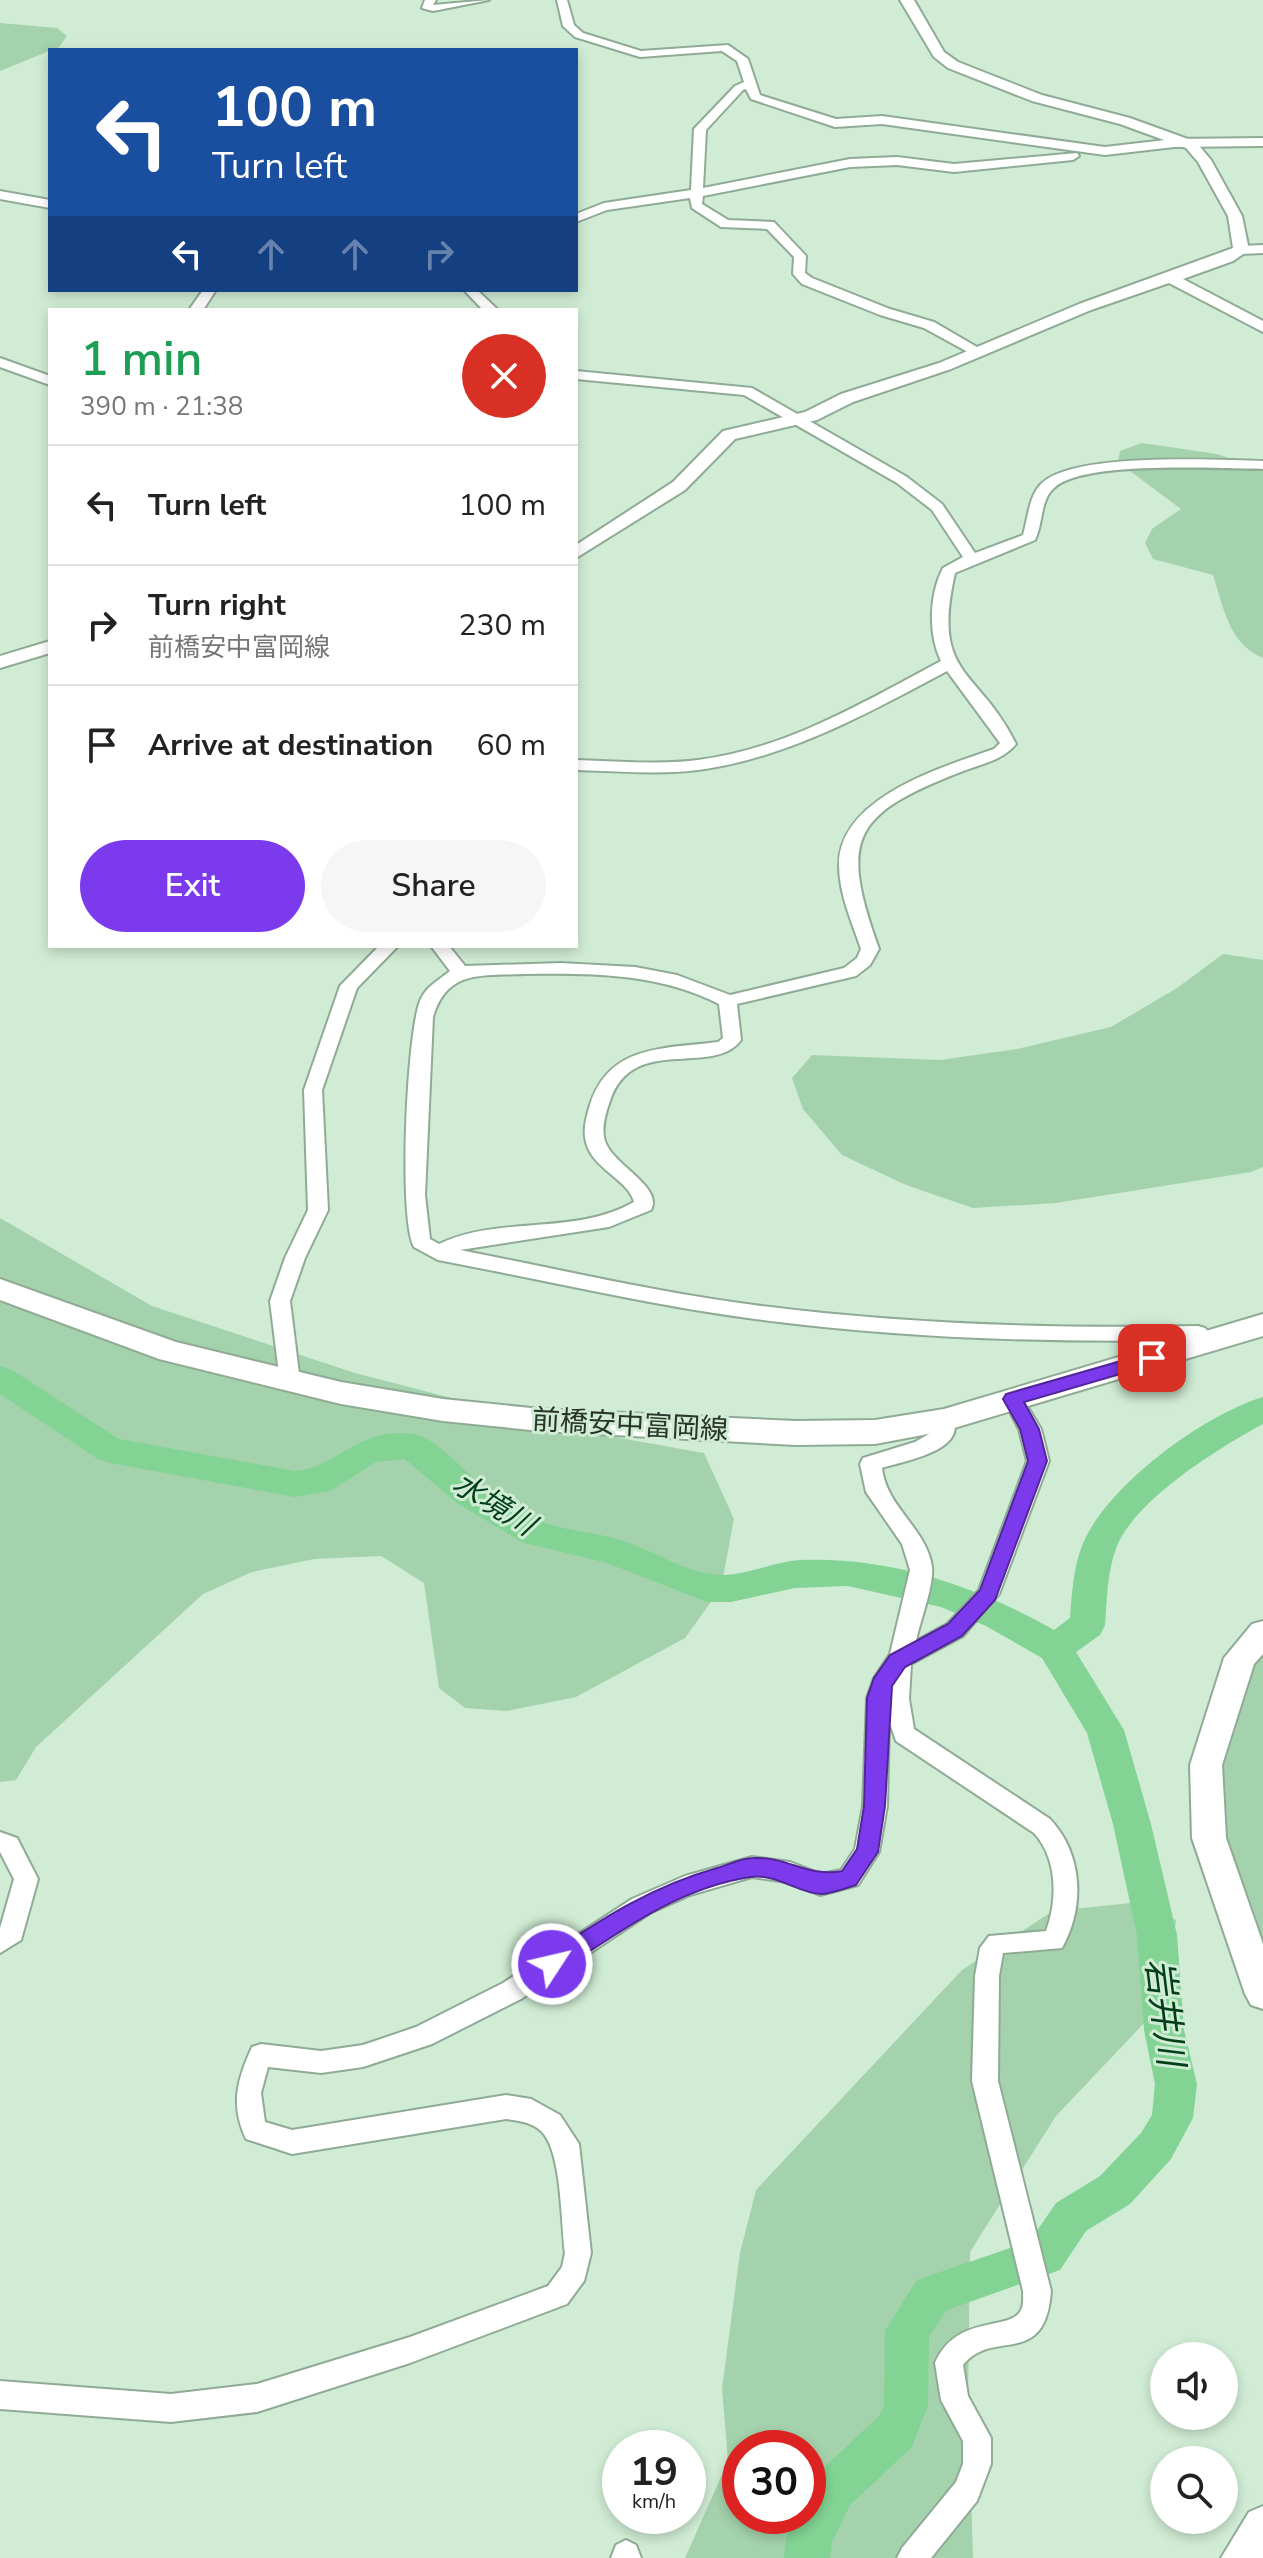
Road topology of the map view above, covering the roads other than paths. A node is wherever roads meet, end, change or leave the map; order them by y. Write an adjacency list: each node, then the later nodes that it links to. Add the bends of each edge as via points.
1 (431, 0): 2 (street, via 426,6 433,8)
2 (484, 0)
3 (562, 0): 5 (street, via 569,26 579,35 649,55 724,47 742,59)
4 (907, 0): 7 (street, via 939,54 953,65 1037,98)
5 (748, 84): 8 (street, via 765,102 835,123 882,120); 9 (street, via 700,129)
6 (1263, 142): 7 (street)
7 (1191, 145): 8 (street); 14 (street, via 1235,216)
8 (1105, 151): 9 (street, via 954,168 897,161 850,163)
9 (695, 192): 12 (street, via 604,207); 19 (street, via 702,212 725,224 770,225 800,256 799,274 807,281 929,325)
10 (0, 195): 11 (street)
11 (48, 204)
12 (578, 217)
13 (1263, 249): 14 (street)
14 (1241, 250): 15 (street)
15 (1170, 278): 18 (street); 19 (street)
16 (472, 292): 17 (street)
17 (489, 308)
18 (1263, 327)
19 (977, 353): 23 (street)
20 (0, 362): 22 (street)
21 (578, 375): 23 (street, via 747,391)
22 (48, 380)
23 (797, 420): 25 (street, via 729,435 679,486); 26 (street, via 902,480 937,507)
24 (1263, 465): 26 (street, via 1156,466 1061,475 1037,504 1030,537)
25 (578, 552)
26 (970, 557): 29 (street, via 948,571 942,593 938,641)
27 (48, 648): 28 (street)
28 (0, 662)
29 (948, 664): 30 (street, via 856,713 737,758 679,767); 34 (street, via 1008,744 910,789 872,812 858,830 848,850 847,869 870,949 864,961 826,980)
30 (578, 765)
31 (387, 948): 39 (street, via 349,986 313,1090 318,1210 280,1301)
32 (442, 948): 33 (street)
33 (460, 972): 34 (street, via 600,971 687,981); 35 (street, via 430,995 424,1017 415,1195 421,1242)
34 (728, 1001): 35 (street, via 732,1040 723,1047 639,1060 622,1067 604,1090 594,1124 595,1147 643,1194 644,1205 591,1222 465,1241)
35 (438, 1253): 38 (street, via 754,1312 1086,1336 1198,1333)
36 (0, 1289): 39 (main road, 前橋安中富岡線, via 170,1351)
37 (1263, 1325): 38 (main road, 前橋安中富岡線)
38 (1207, 1342): 40 (main road, 前橋安中富岡線)
39 (290, 1382): 41 (main road, 前橋安中富岡線, via 443,1410 541,1420 796,1433 875,1432)
40 (1013, 1399): 41 (main road, 前橋安中富岡線); 43 (street, via 1030,1429 1038,1461 988,1594 955,1630)
41 (944, 1420): 43 (street, via 945,1434 934,1441 871,1464 870,1480 915,1544 922,1569)
42 (1263, 1633): 46 (main road, via 1240,1658 1206,1765 1209,1838)
43 (897, 1661): 47 (street, via 878,1698 875,1806 867,1852 849,1878 820,1885 790,1872 752,1867 685,1886 641,1906 512,1991 423,2036 363,2056 321,2062 261,2055 246,2107 255,2131 276,2140 292,2142 506,2107 531,2111 551,2123 566,2144 578,2253 574,2272 557,2295 410,2350 257,2398 171,2408); 49 (street, via 896,1708 904,1734 1042,1826 1058,1844 1063,1877 1063,1928 1053,1941 998,1943 992,1948 987,1976 985,2081 1037,2291 1037,2309 1032,2321 1009,2333 963,2345 949,2363 955,2400 977,2438 977,2464 967,2491)
44 (0, 1842): 45 (street, via 9,1845 26,1879 12,1933)
45 (0, 1942)
46 (1263, 1994)
47 (0, 2395)
48 (1263, 2526): 50 (main road)
49 (912, 2558)
50 (1241, 2558)

